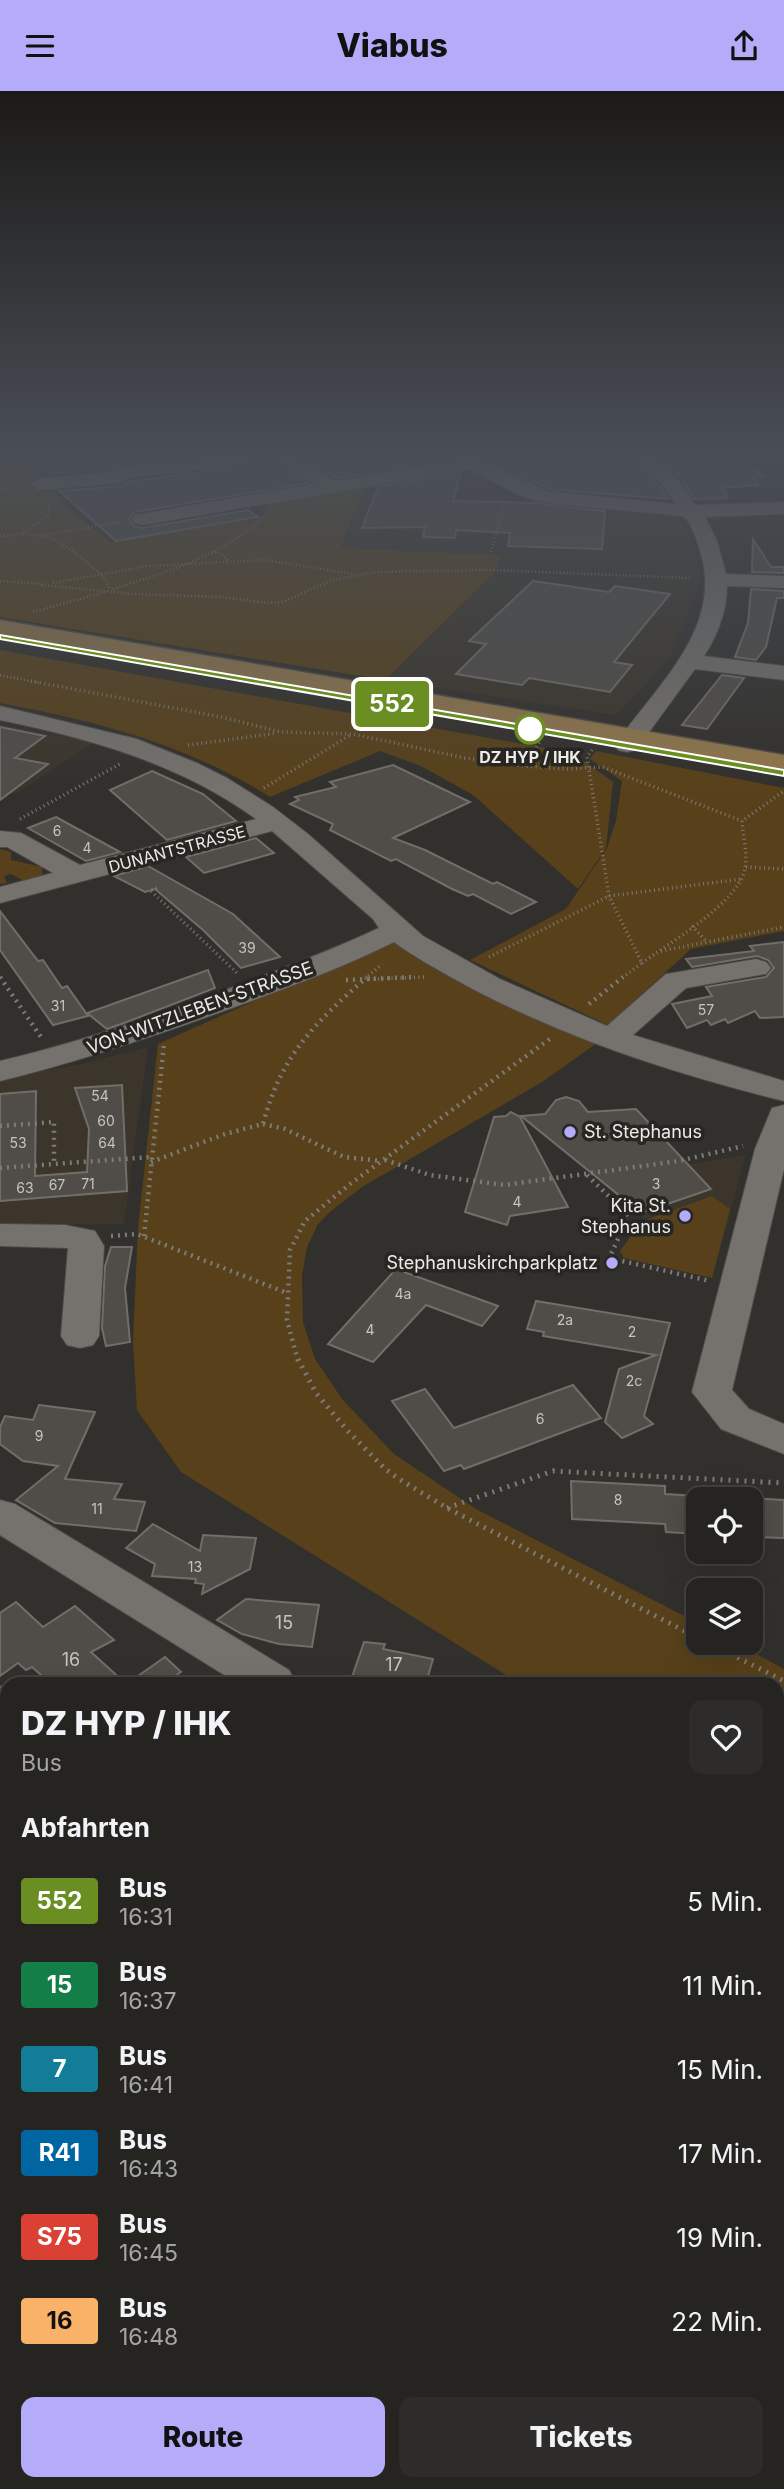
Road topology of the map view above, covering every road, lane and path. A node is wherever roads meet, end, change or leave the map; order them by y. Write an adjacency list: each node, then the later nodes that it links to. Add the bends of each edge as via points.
1 (86, 565): 6 (path)
2 (170, 565): 6 (path)
3 (182, 565): 12 (path)
4 (308, 565): 7 (path)
5 (713, 565): 8 (street)
6 (102, 572): 11 (path); 12 (path)
7 (356, 574): 8 (path, via 489,570); 12 (path, via 282,602)
8 (717, 580): 10 (street); 16 (street, via 716,607 707,632)
9 (0, 581): 11 (path)
10 (784, 582)
11 (41, 585): 12 (path)
12 (110, 590): 13 (path)
13 (22, 615)
14 (0, 627): 23 (main road)
15 (0, 637): 23 (main road)
16 (688, 661): 17 (street); 23 (street)
17 (784, 673)
18 (0, 675): 20 (path)
19 (0, 713): 25 (street, via 102,735)
20 (281, 732): 21 (path); 25 (path)
21 (353, 734): 27 (path); 31 (path)
22 (541, 740): 27 (path)
23 (630, 740): 26 (main road); 29 (main road)
24 (593, 749): 28 (path, via 587,757)
25 (148, 751): 31 (street); 34 (path)
26 (784, 763)
27 (524, 766): 28 (path)
28 (589, 767): 32 (path, via 603,767); 41 (path)
29 (784, 773)
30 (784, 791): 32 (path)
31 (246, 800): 33 (street)
32 (742, 821): 35 (path)
33 (276, 822): 37 (street, DUNANTSTRASSE); 44 (street, via 383,913)
34 (6, 831): 37 (street, via 12,839)
35 (746, 867): 36 (path); 38 (path)
36 (784, 869)
37 (79, 876): 40 (street, DUNANTSTRASSE)
38 (742, 879): 41 (path); 42 (path)
39 (157, 888): 53 (path, via 150,890)
40 (0, 895)
41 (609, 896): 47 (path); 49 (path)
42 (692, 926): 45 (path); 46 (path)
43 (784, 927): 45 (path)
44 (390, 938): 49 (street); 51 (street, VON-WITZLEBEN-STRASSE); 52 (path)
45 (707, 942): 46 (path)
46 (657, 952): 47 (path)
47 (642, 963): 54 (path)
48 (756, 968): 56 (street, via 677,980)
49 (461, 971): 52 (path); 54 (street)
50 (0, 977): 57 (path)
51 (286, 977): 52 (path); 53 (street, VON-WITZLEBEN-STRASSE)
52 (365, 980): 61 (path, via 292,1053)
53 (255, 990): 55 (street, VON-WITZLEBEN-STRASSE)
54 (570, 1020): 56 (street); 65 (path)
55 (166, 1023): 57 (street, VON-WITZLEBEN-STRASSE); 64 (path)
56 (612, 1038): 59 (street, via 687,1065)
57 (55, 1059): 58 (street, VON-WITZLEBEN-STRASSE)
58 (0, 1071)
59 (784, 1091)
60 (784, 1115): 63 (street)
61 (262, 1124): 64 (path); 65 (path, via 297,1132 347,1158)
62 (0, 1126): 66 (path, via 54,1122)
63 (772, 1149): 68 (path, via 744,1146); 69 (street)
64 (151, 1160): 66 (path); 71 (path)
65 (384, 1160): 68 (path, via 430,1175 504,1185); 74 (path, via 305,1221 290,1250)
66 (54, 1164): 67 (path)
67 (0, 1168)
68 (587, 1174): 73 (path, via 629,1216 609,1258)
69 (773, 1197): 73 (street)
70 (0, 1235): 72 (street)
71 (144, 1236): 72 (path, via 130,1233); 74 (path)
72 (82, 1239): 75 (street, via 86,1246)
73 (738, 1287): 76 (street, via 712,1392 735,1419)
74 (287, 1293): 78 (path, via 293,1344 316,1393 384,1468)
75 (80, 1336)
76 (784, 1440)
77 (784, 1483): 78 (path, via 553,1471)
78 (446, 1508): 80 (path)
79 (0, 1515): 82 (street)
80 (686, 1632)
81 (733, 1655): 83 (path)
82 (263, 1677)
83 (776, 1677)

